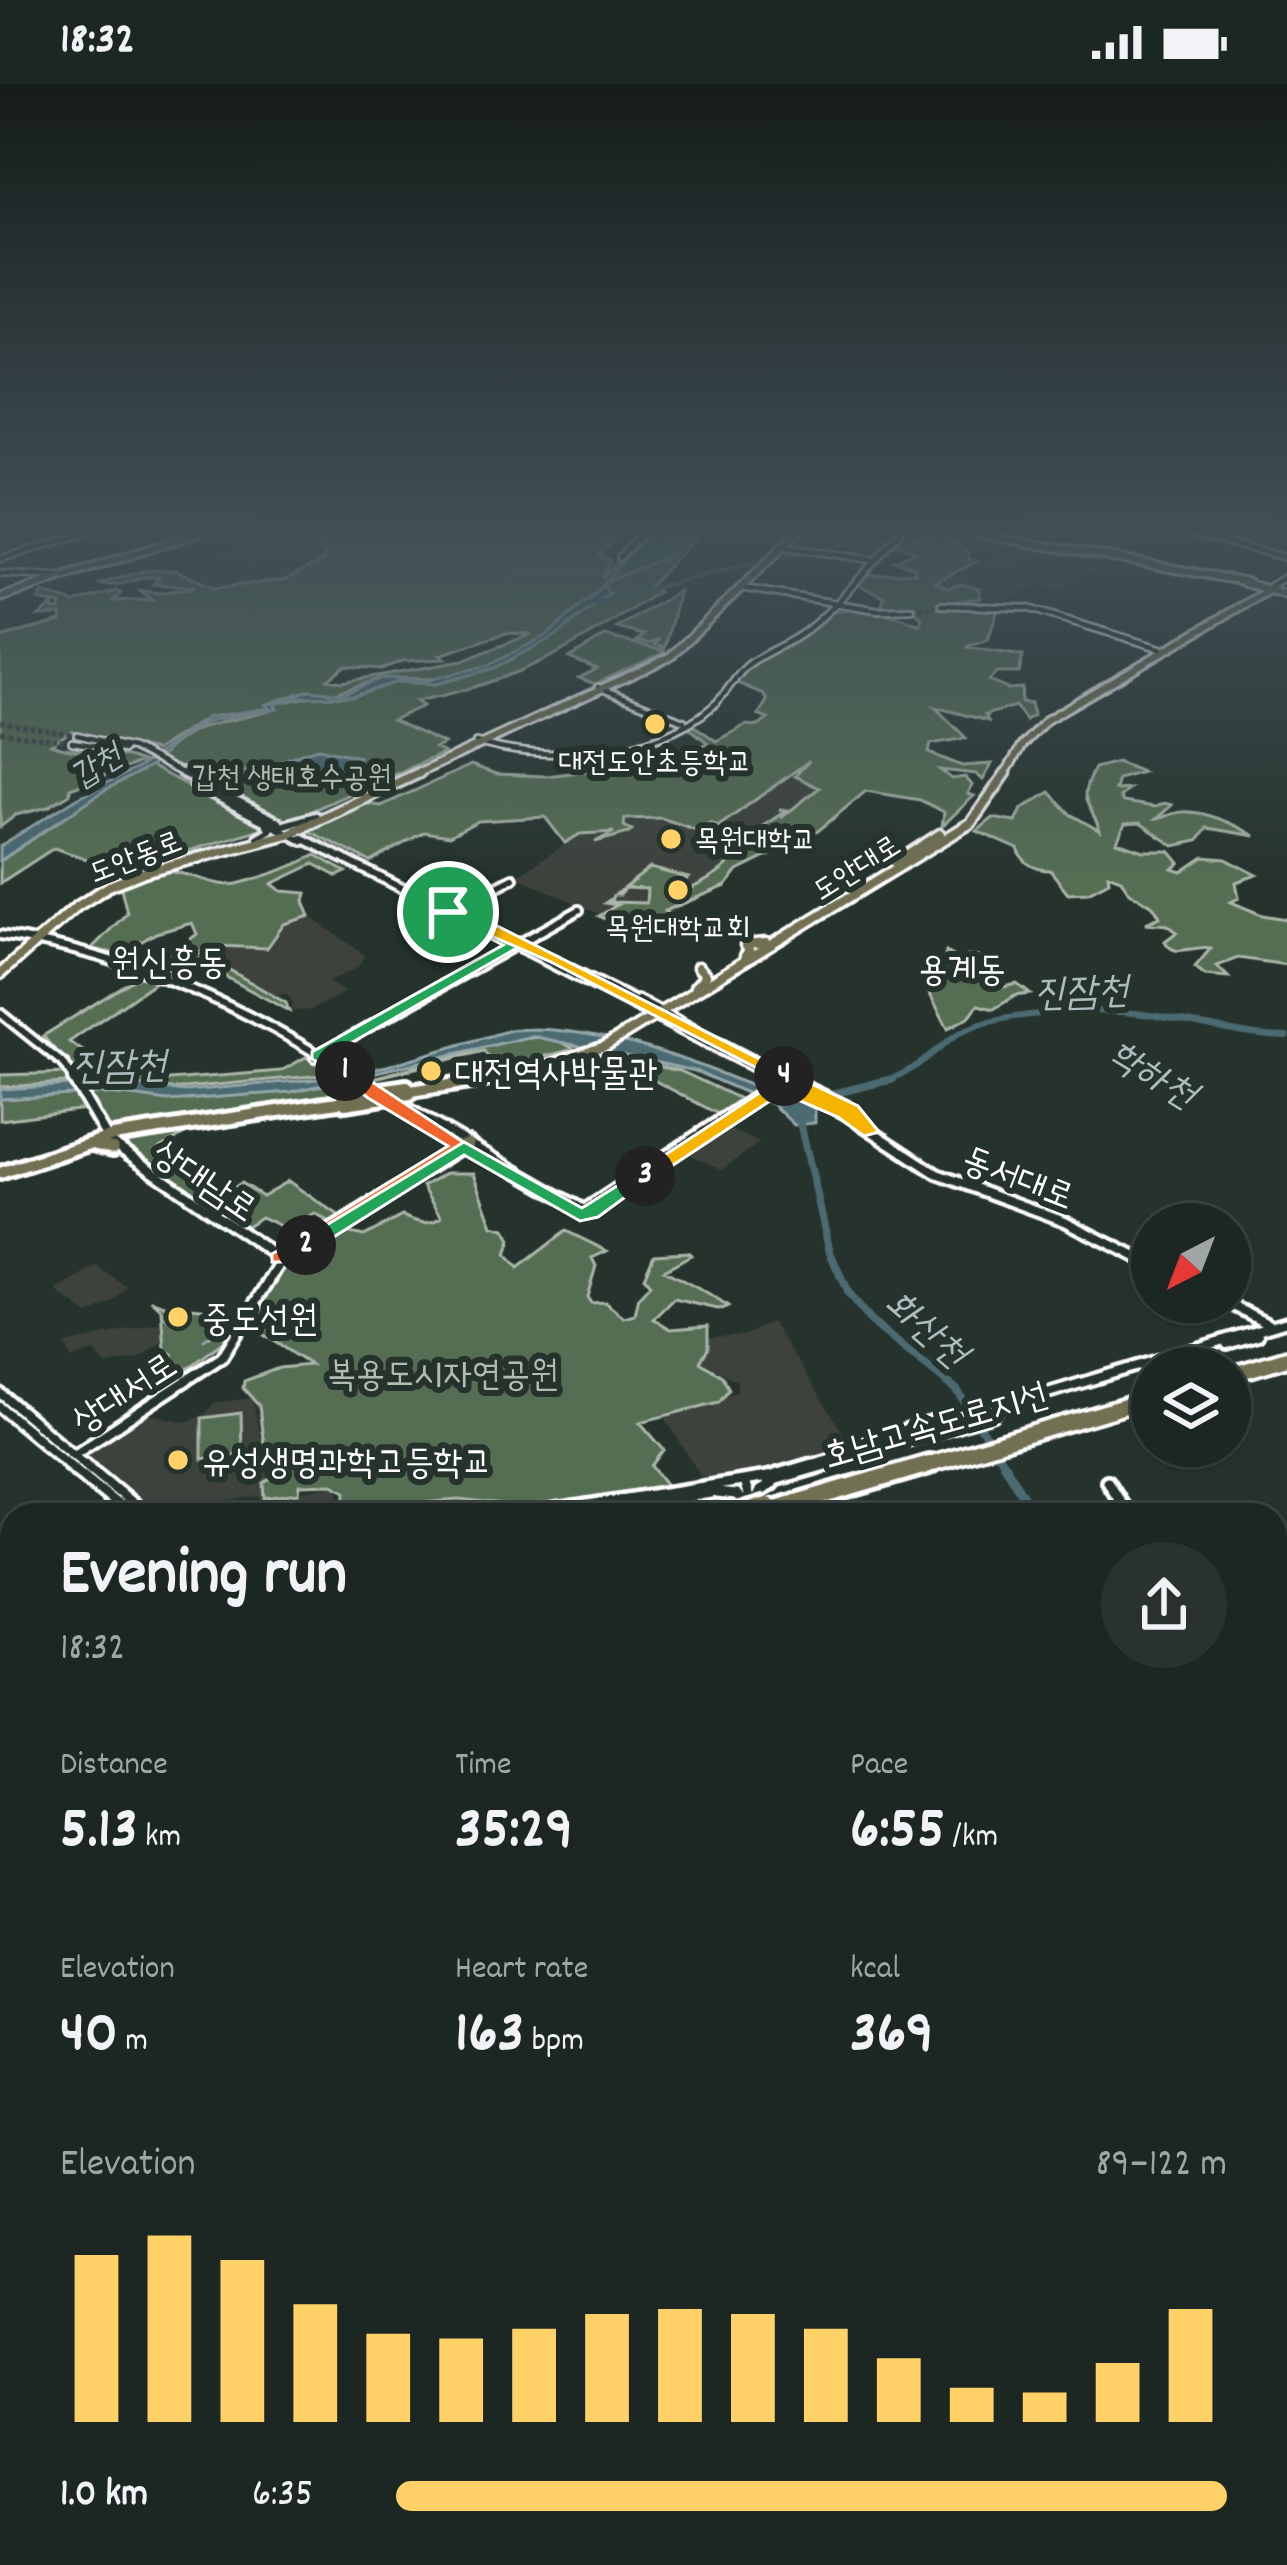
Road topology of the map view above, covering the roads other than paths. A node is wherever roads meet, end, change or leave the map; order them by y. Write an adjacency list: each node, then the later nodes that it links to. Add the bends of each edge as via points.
1 (681, 649): 6 (main road)
2 (773, 649): 7 (street)
3 (1148, 649): 5 (street)
4 (1167, 649): 5 (main road, 도안대로)
5 (1158, 654): 24 (main road, 도안대로, via 1018,736 991,792 968,818); 26 (main road, 도안대로, via 1028,734 971,823)
6 (600, 688): 7 (street); 8 (main road)
7 (686, 722): 8 (street, via 578,752 518,755)
8 (479, 744): 11 (main road); 11 (main road)
9 (209, 791): 9 (street, via 123,745 75,739 136,754); 10 (street); 11 (street)
10 (261, 820): 11 (street); 12 (street, via 270,830)
11 (293, 830): 12 (main road, 도안동로); 15 (street); 20 (main road, 도안동로, via 122,880)
12 (258, 837): 20 (main road, 도안동로, via 112,880 69,904)
13 (513, 878): 14 (street)
14 (467, 902): 15 (street); 17 (street)
15 (436, 904): 17 (street); 18 (street)
16 (579, 910): 21 (street)
17 (451, 911): 21 (street)
18 (437, 918)
19 (0, 936): 20 (street)
20 (32, 941): 23 (main road, 도안동로); 31 (street, via 179,981)
21 (517, 944): 25 (street); 31 (street)
22 (698, 967): 24 (main road, via 706,975)
23 (0, 970)
24 (695, 987): 26 (main road, 도안대로)
25 (635, 1004): 26 (street); 27 (street); 30 (street)
26 (673, 1004): 27 (main road, 도안대로); 29 (street)
27 (656, 1014): 29 (street); 30 (main road, 도안대로)
28 (0, 1015): 34 (street, via 73,1080)
29 (674, 1023): 30 (street); 32 (street, 동서대로); 32 (street)
30 (634, 1027): 33 (main road, 도안대로, via 524,1071)
31 (316, 1056): 33 (street)
32 (781, 1085): 35 (street, via 592,1213 580,1215); 37 (street, 동서대로, via 842,1108 937,1174)
33 (377, 1095): 34 (main road); 34 (main road, via 226,1113); 35 (street)
34 (109, 1139): 36 (main road); 36 (main road); 38 (street, 상대남로)
35 (464, 1146): 38 (street, 상대서로)
36 (0, 1169)
37 (1131, 1254)
38 (280, 1260): 50 (street, 상대서로, via 222,1351)
39 (1251, 1314): 41 (street)
40 (1251, 1318): 42 (street, via 1258,1324)
41 (1281, 1325): 42 (street); 48 (street)
42 (1249, 1332): 48 (street)
43 (1287, 1356): 44 (highway)
44 (1251, 1367)
45 (0, 1393): 49 (street)
46 (1131, 1402): 66 (highway, 호남고속도로지선)
47 (0, 1406): 54 (street)
48 (1002, 1410): 51 (street)
49 (60, 1443): 50 (street); 52 (street)
50 (85, 1446): 52 (street)
51 (849, 1456): 55 (street); 57 (street)
52 (78, 1458): 60 (street)
53 (63, 1476): 54 (street)
54 (84, 1477): 59 (street)
55 (786, 1478): 57 (street); 65 (street, via 761,1490)
56 (1107, 1481): 67 (street)
57 (746, 1484): 58 (street); 61 (street); 64 (street)
58 (702, 1495): 62 (street); 63 (street, via 736,1495)
59 (115, 1503)
60 (132, 1503)
61 (610, 1503)
62 (649, 1503)
63 (745, 1503)
64 (752, 1503)
65 (757, 1503)
66 (786, 1503)
67 (1121, 1503)

